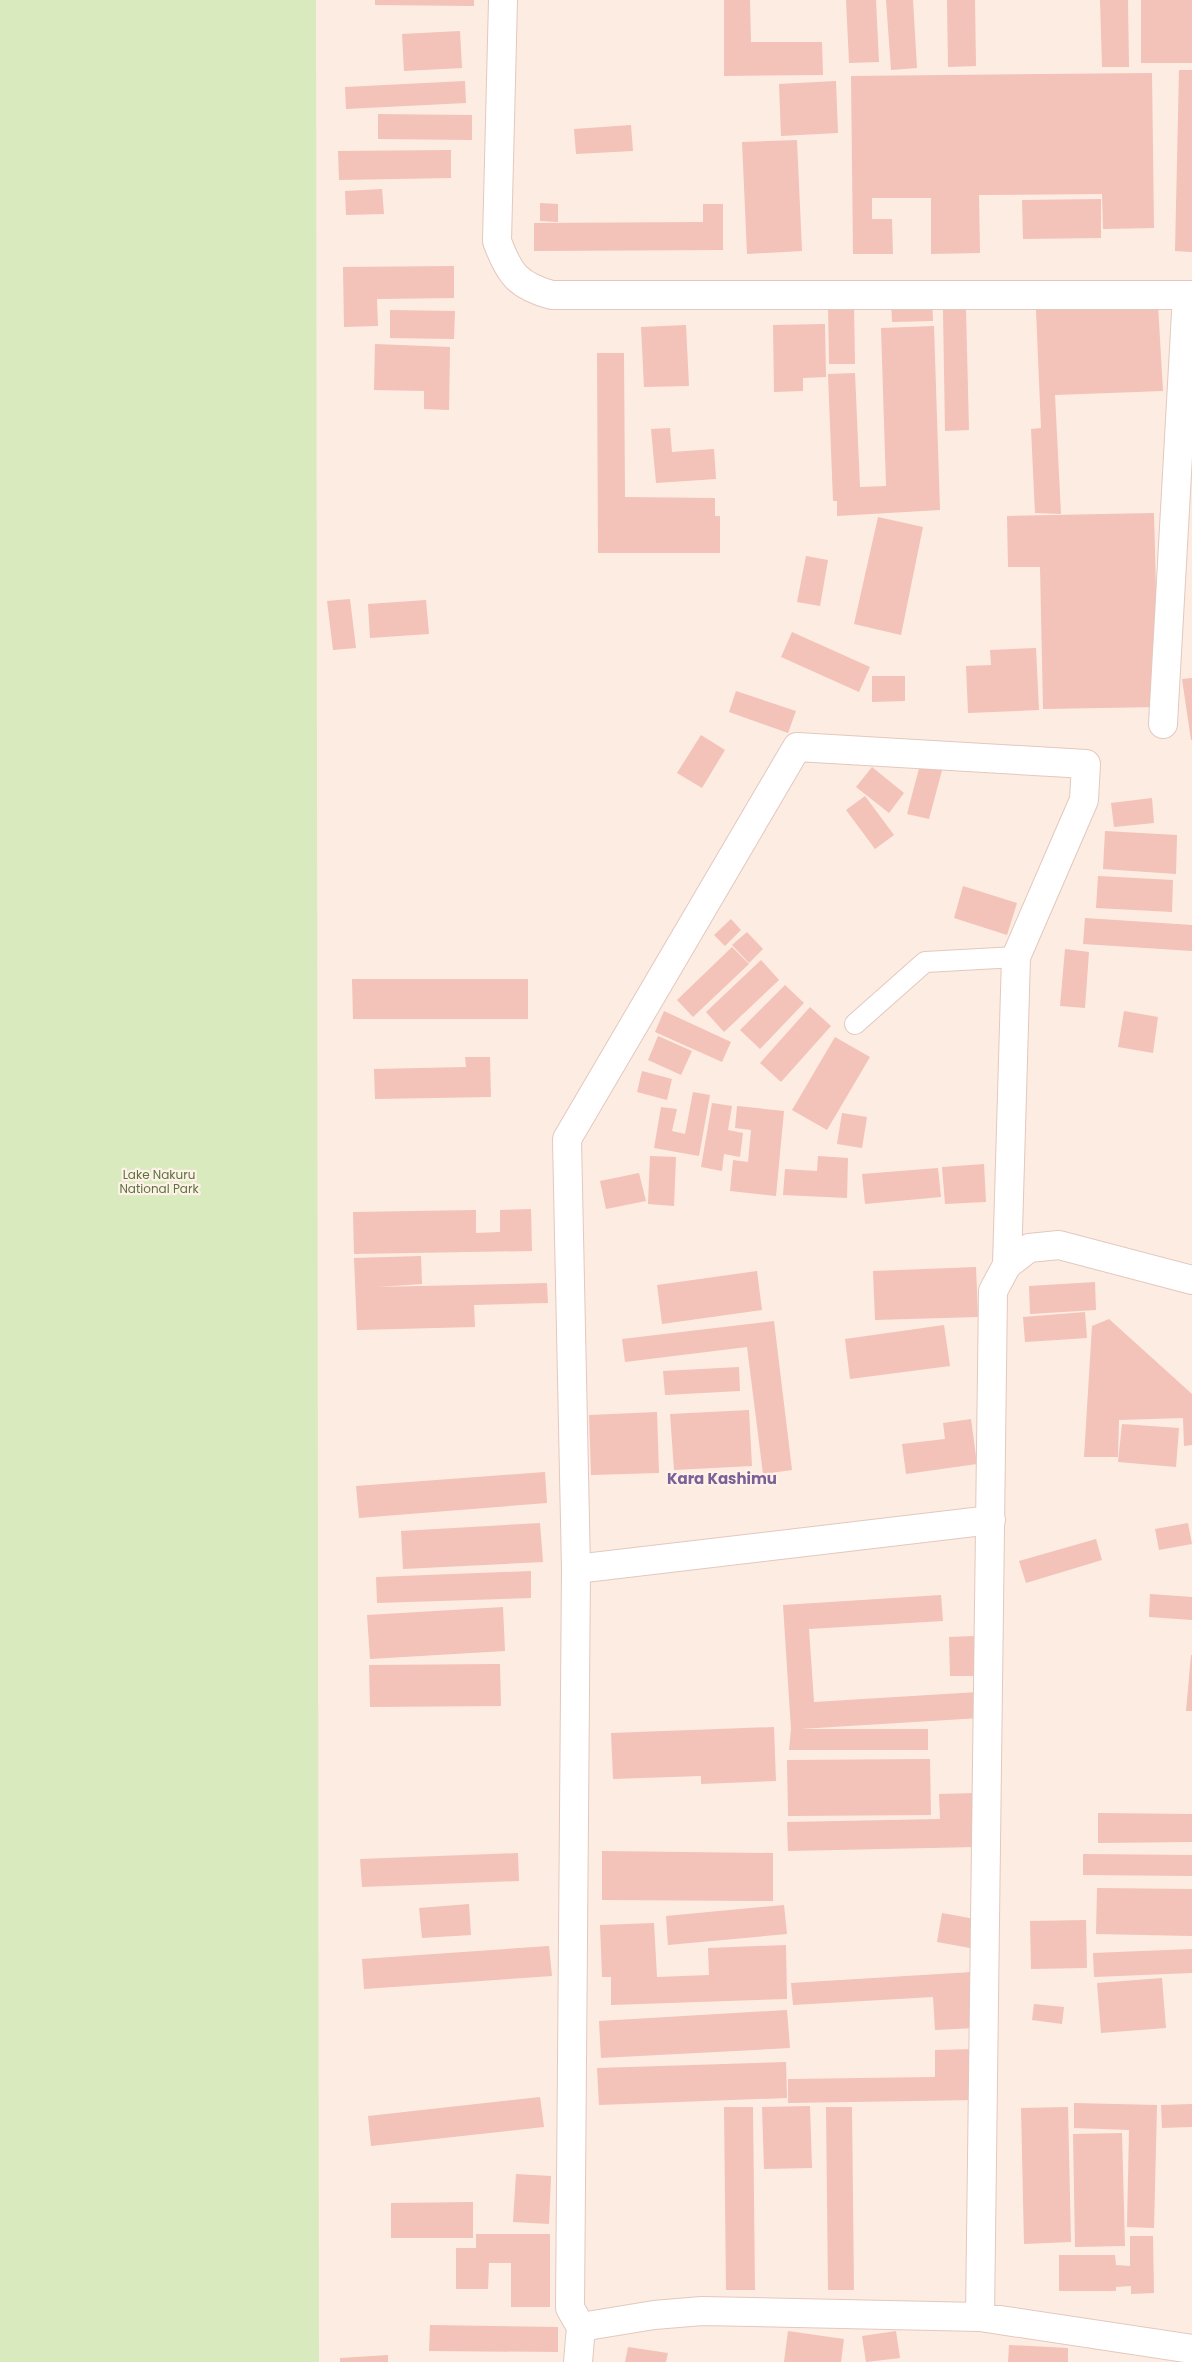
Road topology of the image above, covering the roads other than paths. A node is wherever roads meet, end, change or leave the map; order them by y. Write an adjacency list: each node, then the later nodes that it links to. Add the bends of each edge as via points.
1 (503, 0): 2 (street, via 496,242 516,277 531,290 552,295)
2 (1189, 295): 3 (street)
3 (1163, 724)
4 (1016, 957): 5 (lane, via 925,962); 6 (street); 9 (street, via 1084,800 1086,764 797,747 567,1139)
5 (855, 1024)
6 (1007, 1265): 7 (street, via 1030,1248 1059,1245); 8 (street, via 993,1291)
7 (1192, 1280)
8 (991, 1520): 9 (street); 10 (street)
9 (576, 1569): 11 (street, via 570,2308)
10 (980, 2316): 11 (street, via 702,2311); 12 (street)
11 (581, 2327): 13 (street)
12 (1192, 2349)
13 (578, 2362)

